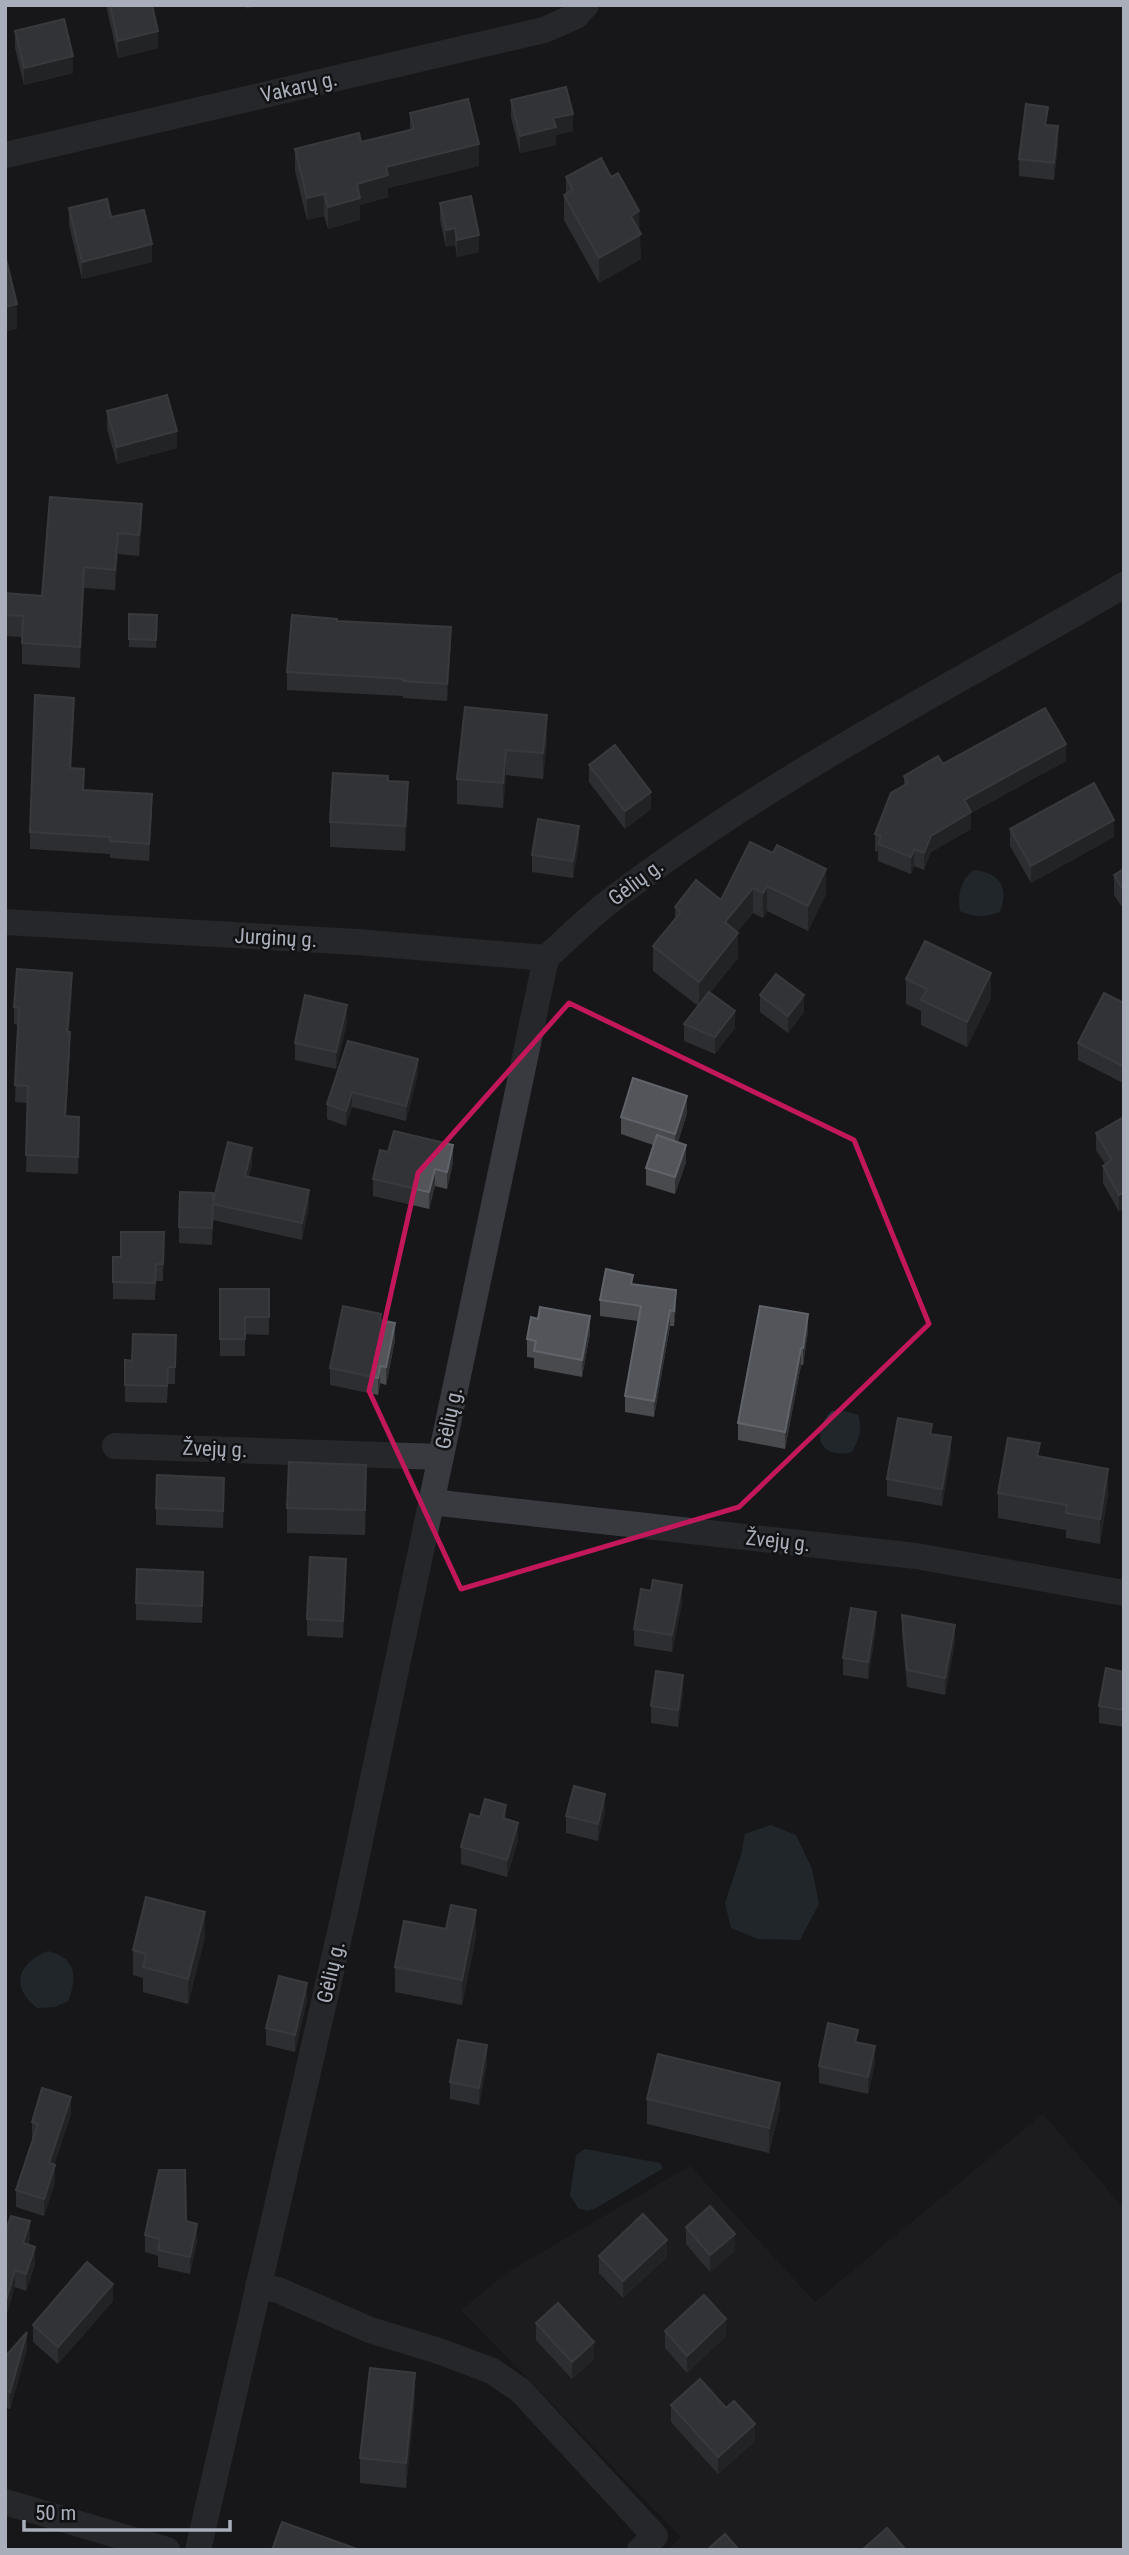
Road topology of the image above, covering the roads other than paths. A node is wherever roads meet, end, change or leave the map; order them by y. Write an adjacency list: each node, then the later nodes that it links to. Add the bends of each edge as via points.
1 (586, 5): 2 (street, Vakarų g., via 576,16 544,30)
2 (6, 155)
3 (1124, 585): 5 (street, Gėlių g., via 784,782 675,852)
4 (5, 922): 5 (street, Jurginų g.)
5 (546, 958): 7 (street, Gėlių g.)
6 (116, 1447): 7 (street, Žvejų g.)
7 (441, 1457): 8 (street, Gėlių g.)
8 (431, 1502): 9 (street, Žvejų g., via 916,1556); 10 (street, Gėlių g., via 347,1902)
9 (1124, 1593)
10 (258, 2286): 13 (street, Gėlių g.); 14 (street, via 492,2371 520,2390 655,2536)
11 (5, 2502): 12 (street)
12 (167, 2550)
13 (198, 2550)
14 (640, 2550)

